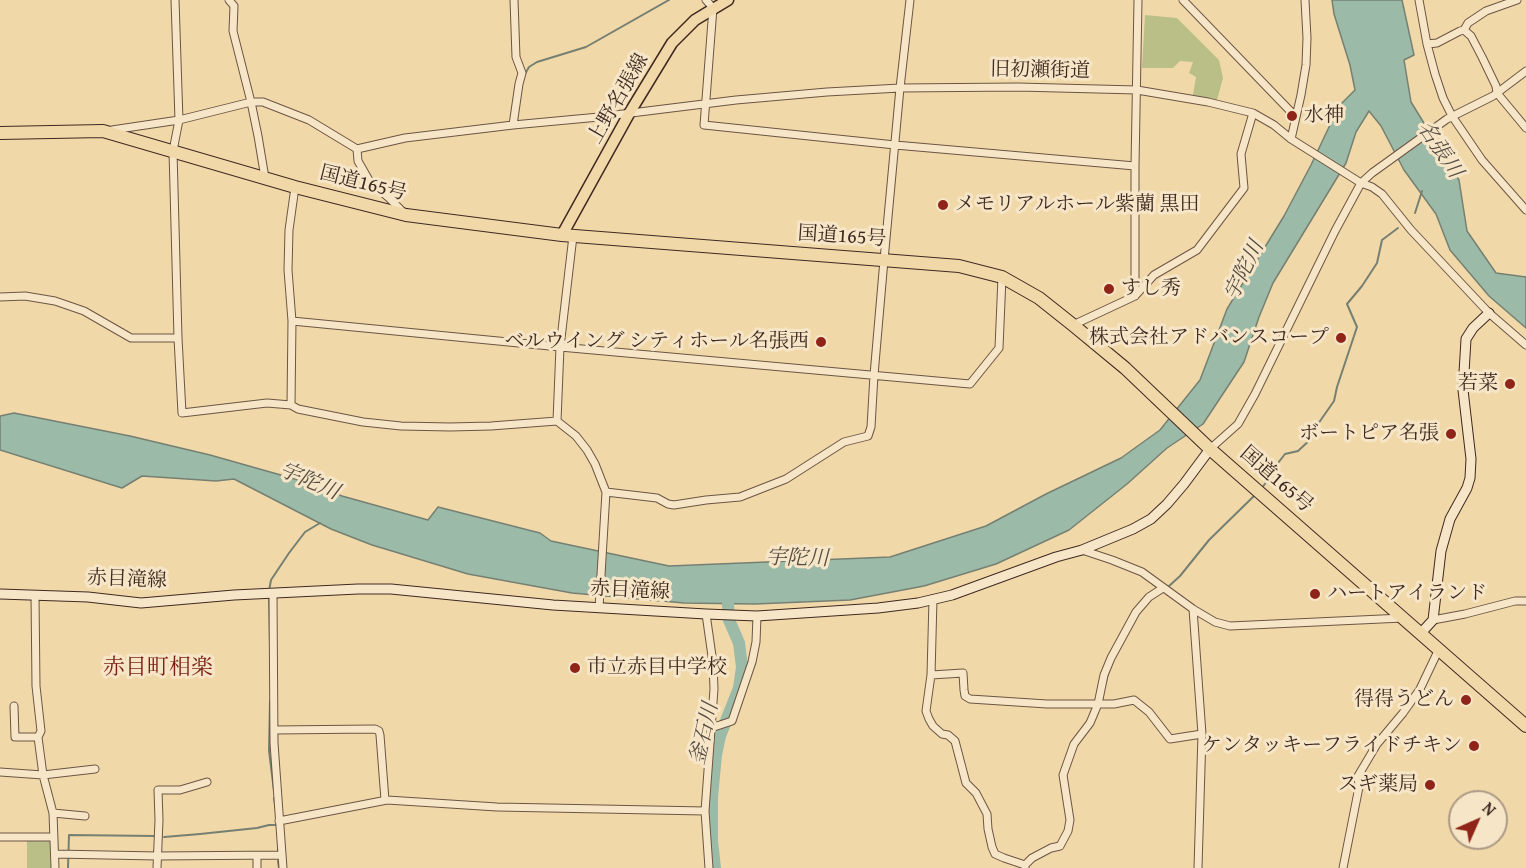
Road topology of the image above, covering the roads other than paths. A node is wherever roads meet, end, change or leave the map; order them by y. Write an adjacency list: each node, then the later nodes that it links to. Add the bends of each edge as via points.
1 (175, 0): 24 (street)
2 (229, 0): 18 (street, via 234,6 233,31)
3 (514, 0): 25 (street, via 516,57 522,73)
4 (728, 0): 11 (main road, 上野名張線)
5 (910, 0): 15 (street)
6 (1138, 0): 16 (street)
7 (1183, 0): 22 (street)
8 (1305, 0): 22 (street, via 1306,65)
9 (1419, 0): 13 (street)
10 (1517, 0): 12 (street, via 1486,11)
11 (710, 4): 19 (street); 20 (main road, 上野名張線, via 672,43)
12 (1464, 30): 13 (street); 17 (street, via 1471,36)
13 (1427, 44): 23 (street)
14 (1526, 71): 17 (street)
15 (900, 88): 16 (street, 旧初瀬街道); 19 (street, 旧初瀬街道); 30 (street)
16 (1137, 90): 21 (street, 旧初瀬街道); 33 (street)
17 (1497, 93): 23 (street); 26 (street)
18 (251, 102): 24 (street); 31 (street, via 263,102 309,120); 34 (street)
19 (705, 103): 20 (street, 旧初瀬街道); 30 (street, via 704,125)
20 (630, 112): 25 (street, 旧初瀬街道); 39 (main road, 上野名張線)
21 (1253, 113): 29 (street, 旧初瀬街道); 42 (street, via 1241,154 1244,188 1197,250 1154,275)
22 (1295, 116): 29 (street)
23 (1449, 117): 35 (street); 37 (street)
24 (179, 120): 27 (street); 32 (street)
25 (513, 125): 31 (street, 旧初瀬街道, via 405,138)
26 (1526, 128)
27 (103, 131): 28 (highway, 国道165号); 32 (highway, 国道165号)
28 (0, 133)
29 (1292, 140): 35 (street, 旧初瀬街道)
30 (895, 145): 33 (street); 40 (street)
31 (357, 149): 38 (street, via 358,161 370,182)
32 (173, 151): 34 (highway, 国道165号); 47 (street)
33 (1135, 166): 42 (street)
34 (264, 178): 36 (highway, 国道165号)
35 (1358, 182): 44 (street, 旧初瀬街道, via 1382,194); 53 (street, via 1238,424)
36 (295, 187): 38 (highway, 国道165号); 45 (street, via 288,270)
37 (1526, 210)
38 (405, 215): 39 (highway, 国道165号)
39 (568, 235): 40 (highway, 国道165号); 49 (street)
40 (884, 260): 41 (highway, 国道165号, via 959,266); 50 (street)
41 (1002, 277): 46 (highway, 国道165号, via 1039,298); 50 (street, via 999,348 970,384)
42 (1135, 296): 46 (street)
43 (0, 297): 47 (street, via 55,301 84,311 131,338)
44 (1489, 313): 48 (street, 旧初瀬街道); 67 (main road, via 1466,339 1463,390 1470,478 1444,538)
45 (292, 321): 49 (street); 51 (street)
46 (1073, 325): 53 (highway, 国道165号)
47 (178, 338): 51 (street, via 182,413 267,403)
48 (1526, 345)
49 (560, 347): 50 (street); 52 (street)
50 (874, 375): 54 (street, via 868,436 844,442 786,479 740,497 674,505 657,498)
51 (291, 405): 52 (street, via 363,422 401,426)
52 (557, 421): 54 (street, via 587,450)
53 (1207, 446): 55 (main road, 赤目滝線, via 1184,484 1151,519); 66 (highway, 国道165号)
54 (606, 492): 62 (street)
55 (1082, 550): 56 (street, via 1142,572); 60 (main road, 赤目滝線)
56 (1163, 588): 63 (street); 71 (street, via 1136,612 1111,658)
57 (0, 594): 59 (main road, 赤目滝線)
58 (269, 594): 59 (main road, 赤目滝線, via 141,603); 62 (main road, 赤目滝線, via 391,589 553,605); 75 (street)
59 (35, 596): 77 (street, via 41,731)
60 (933, 599): 65 (main road, 赤目滝線, via 878,608); 70 (street)
61 (1526, 601): 67 (street)
62 (599, 605): 64 (main road, 赤目滝線)
63 (1193, 609): 66 (street, via 1230,626); 76 (street)
64 (706, 614): 65 (main road, 赤目滝線); 74 (street, via 713,663)
65 (758, 616): 74 (street, via 752,662 732,721)
66 (1402, 618): 68 (highway, 国道165号)
67 (1432, 620): 68 (main road)
68 (1421, 633): 69 (highway, 国道165号)
69 (1439, 649): 73 (highway, 国道165号); 100 (street, via 1420,689 1377,744 1358,776)
70 (931, 675): 71 (street, via 963,673 965,696 970,699); 93 (street, via 926,711 933,726 955,741 966,783 987,814 992,848 995,854)
71 (1098, 704): 76 (street, via 1134,700 1170,739); 93 (street, via 1074,744 1063,775 1068,831 1060,846 1032,858)
72 (14, 706): 77 (street, via 15,737)
73 (1526, 726)
74 (711, 728): 83 (street)
75 (274, 730): 82 (street, via 375,729 380,735); 86 (street)
76 (1202, 734): 99 (street)
77 (38, 737): 80 (street)
78 (95, 769): 80 (street)
79 (0, 772): 80 (street)
80 (43, 775): 84 (street)
81 (207, 782): 91 (street, via 180,790 158,790)
82 (385, 800): 83 (street, via 497,807); 86 (street)
83 (705, 811): 98 (street)
84 (53, 813): 85 (street); 88 (street)
85 (84, 816)
86 (279, 821): 90 (street)
87 (0, 837): 88 (street)
88 (54, 837): 89 (street)
89 (55, 854): 91 (street); 94 (street)
90 (282, 855): 92 (street); 97 (street)
91 (158, 856): 92 (street); 95 (street)
92 (257, 856): 96 (street)
93 (1025, 867)
94 (56, 868)
95 (157, 868)
96 (257, 868)
97 (283, 868)
98 (709, 868)
99 (1198, 868)
100 (1343, 868)

